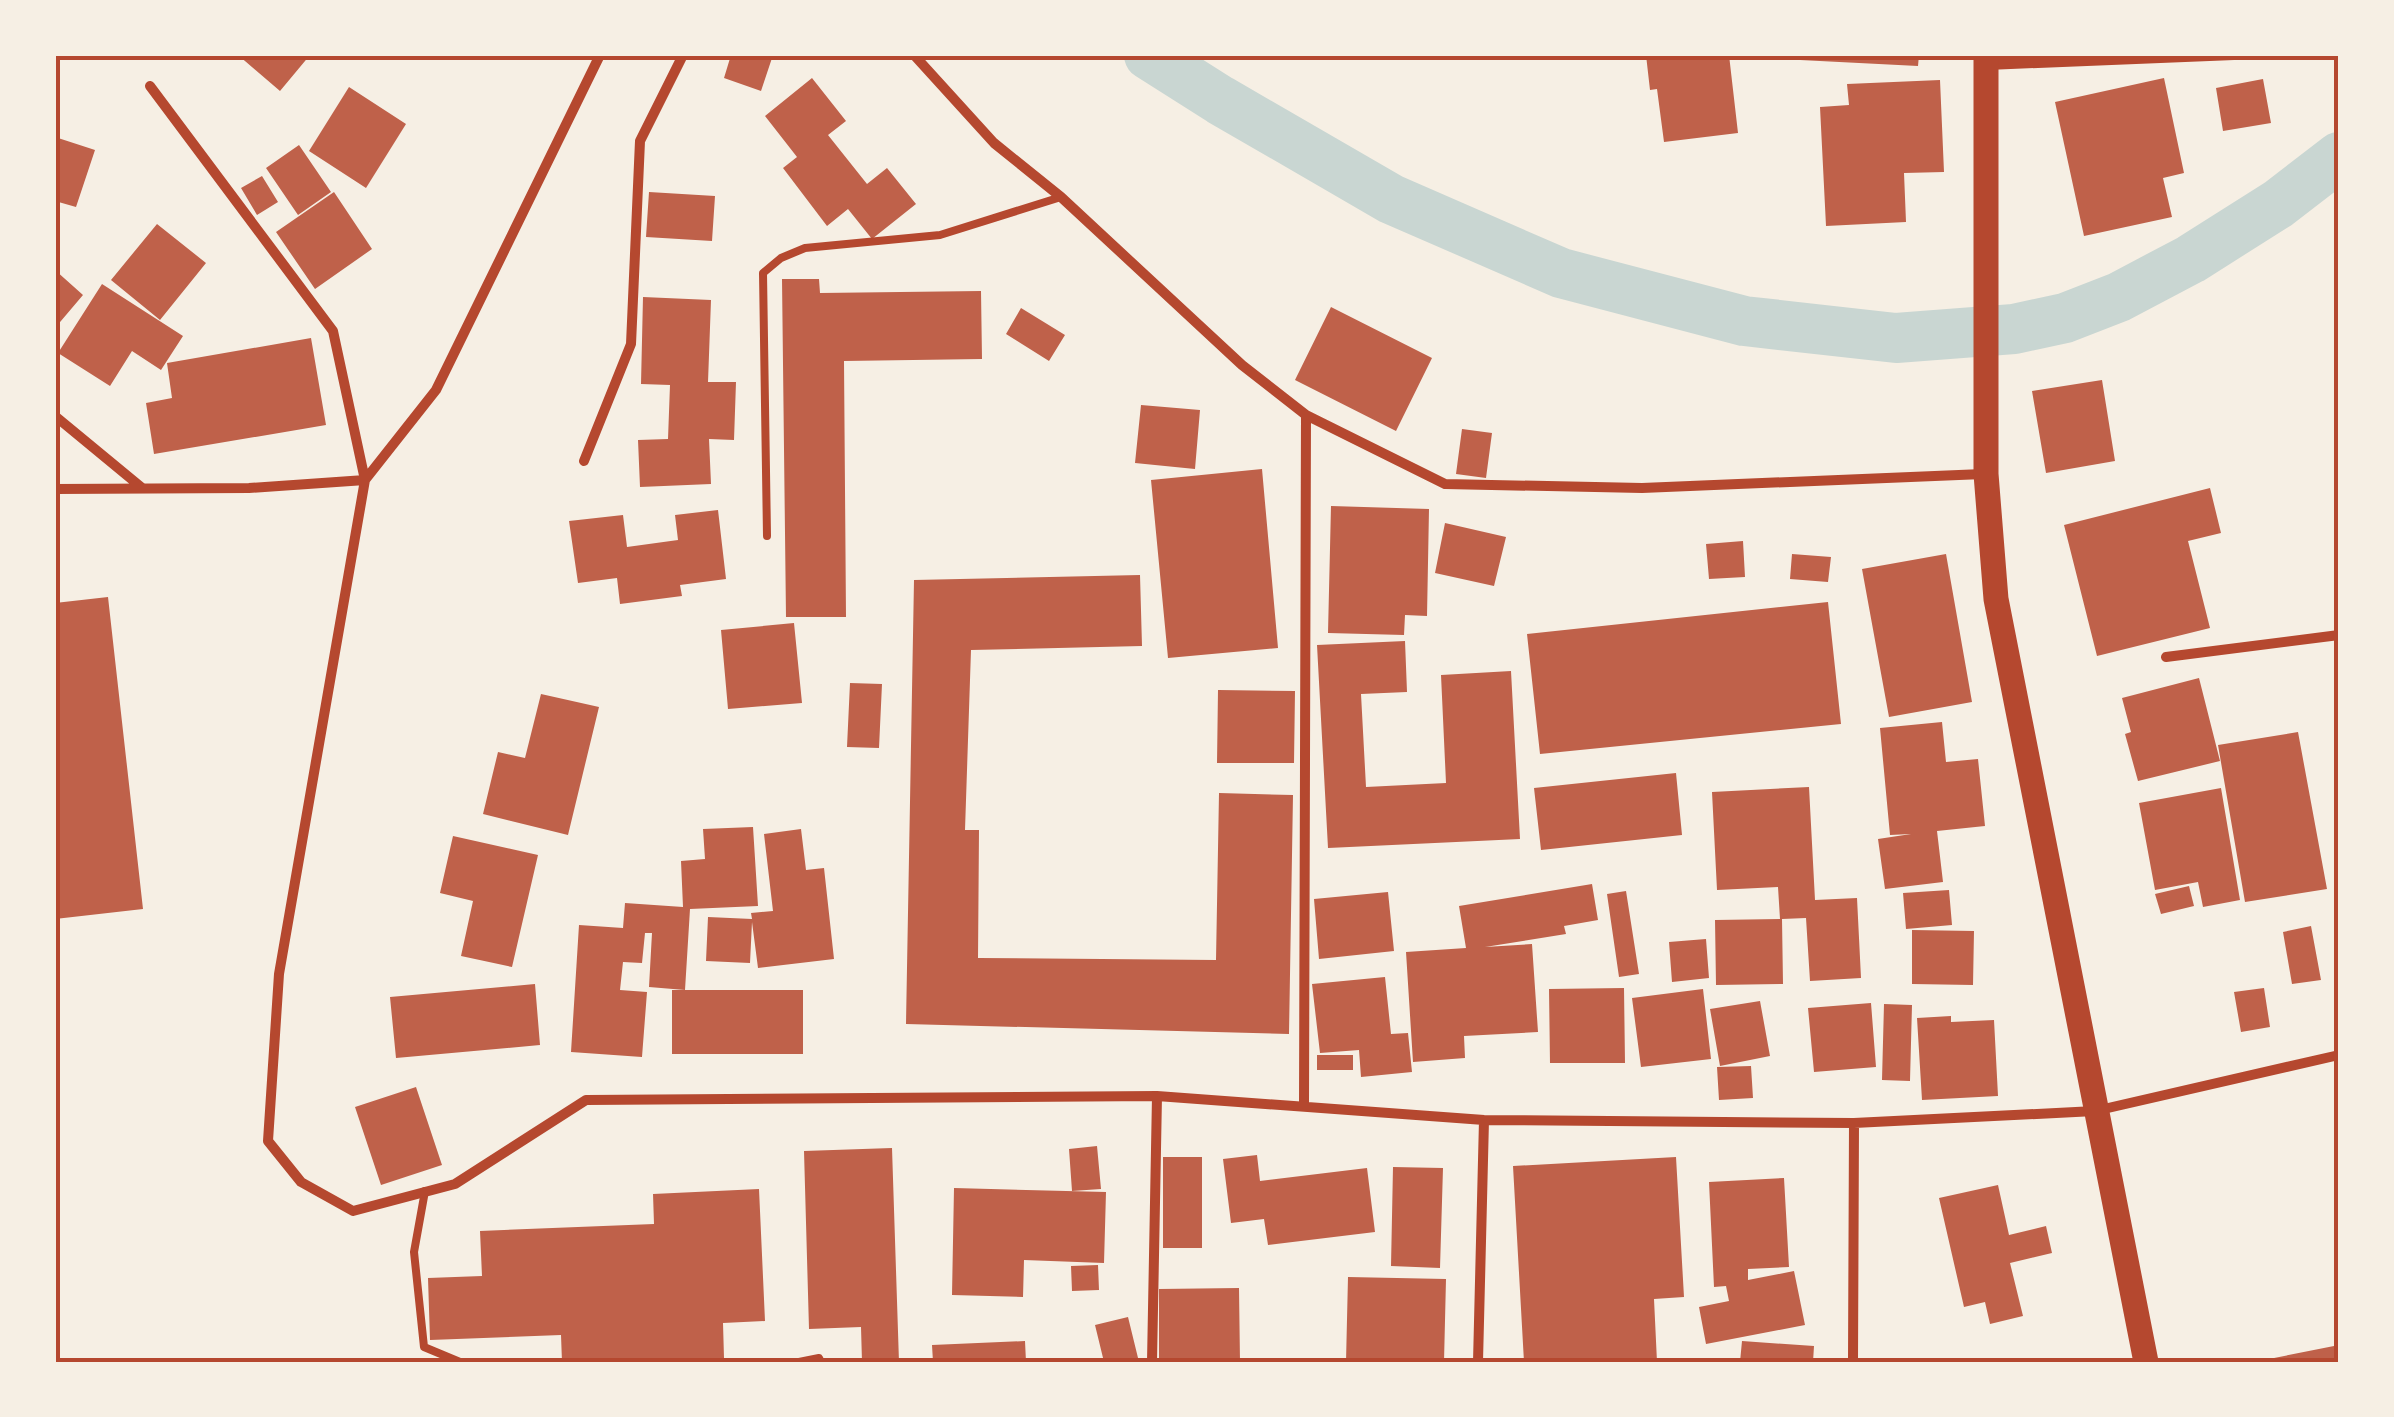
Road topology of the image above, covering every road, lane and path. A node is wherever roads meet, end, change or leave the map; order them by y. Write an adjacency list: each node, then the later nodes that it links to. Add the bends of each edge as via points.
1 (600, 55): 12 (street, via 436,390)
2 (683, 55): 10 (street, via 640,140 632,344)
3 (914, 55): 7 (street, via 994,143)
4 (2234, 55): 5 (street)
5 (1986, 60): 11 (main road)
6 (150, 86): 12 (street, via 333,331)
7 (1061, 197): 8 (street, via 1242,365); 15 (lane, via 940,235 806,248 763,273)
8 (1306, 415): 11 (street, via 1445,484 1642,488); 20 (street)
9 (55, 416): 13 (street)
10 (584, 462)
11 (1986, 474): 21 (main road, via 1996,599)
12 (365, 480): 13 (street); 24 (street, via 279,974 268,1141 301,1182 354,1211)
13 (141, 488): 14 (street)
14 (55, 489)
15 (767, 536)
16 (2339, 635): 17 (street)
17 (2166, 657)
18 (2339, 1055): 21 (street)
19 (1156, 1096): 20 (street); 24 (street, via 586,1100 454,1184); 28 (street)
20 (1304, 1106): 22 (street)
21 (2095, 1111): 23 (street); 31 (main road)
22 (1484, 1120): 23 (street); 29 (street)
23 (1854, 1122): 30 (street)
24 (425, 1190): 25 (lane, via 414,1252 424,1348)
25 (460, 1362)
26 (799, 1362): 27 (lane)
27 (821, 1362)
28 (1152, 1362)
29 (1478, 1362)
30 (1853, 1362)
31 (2146, 1362)

